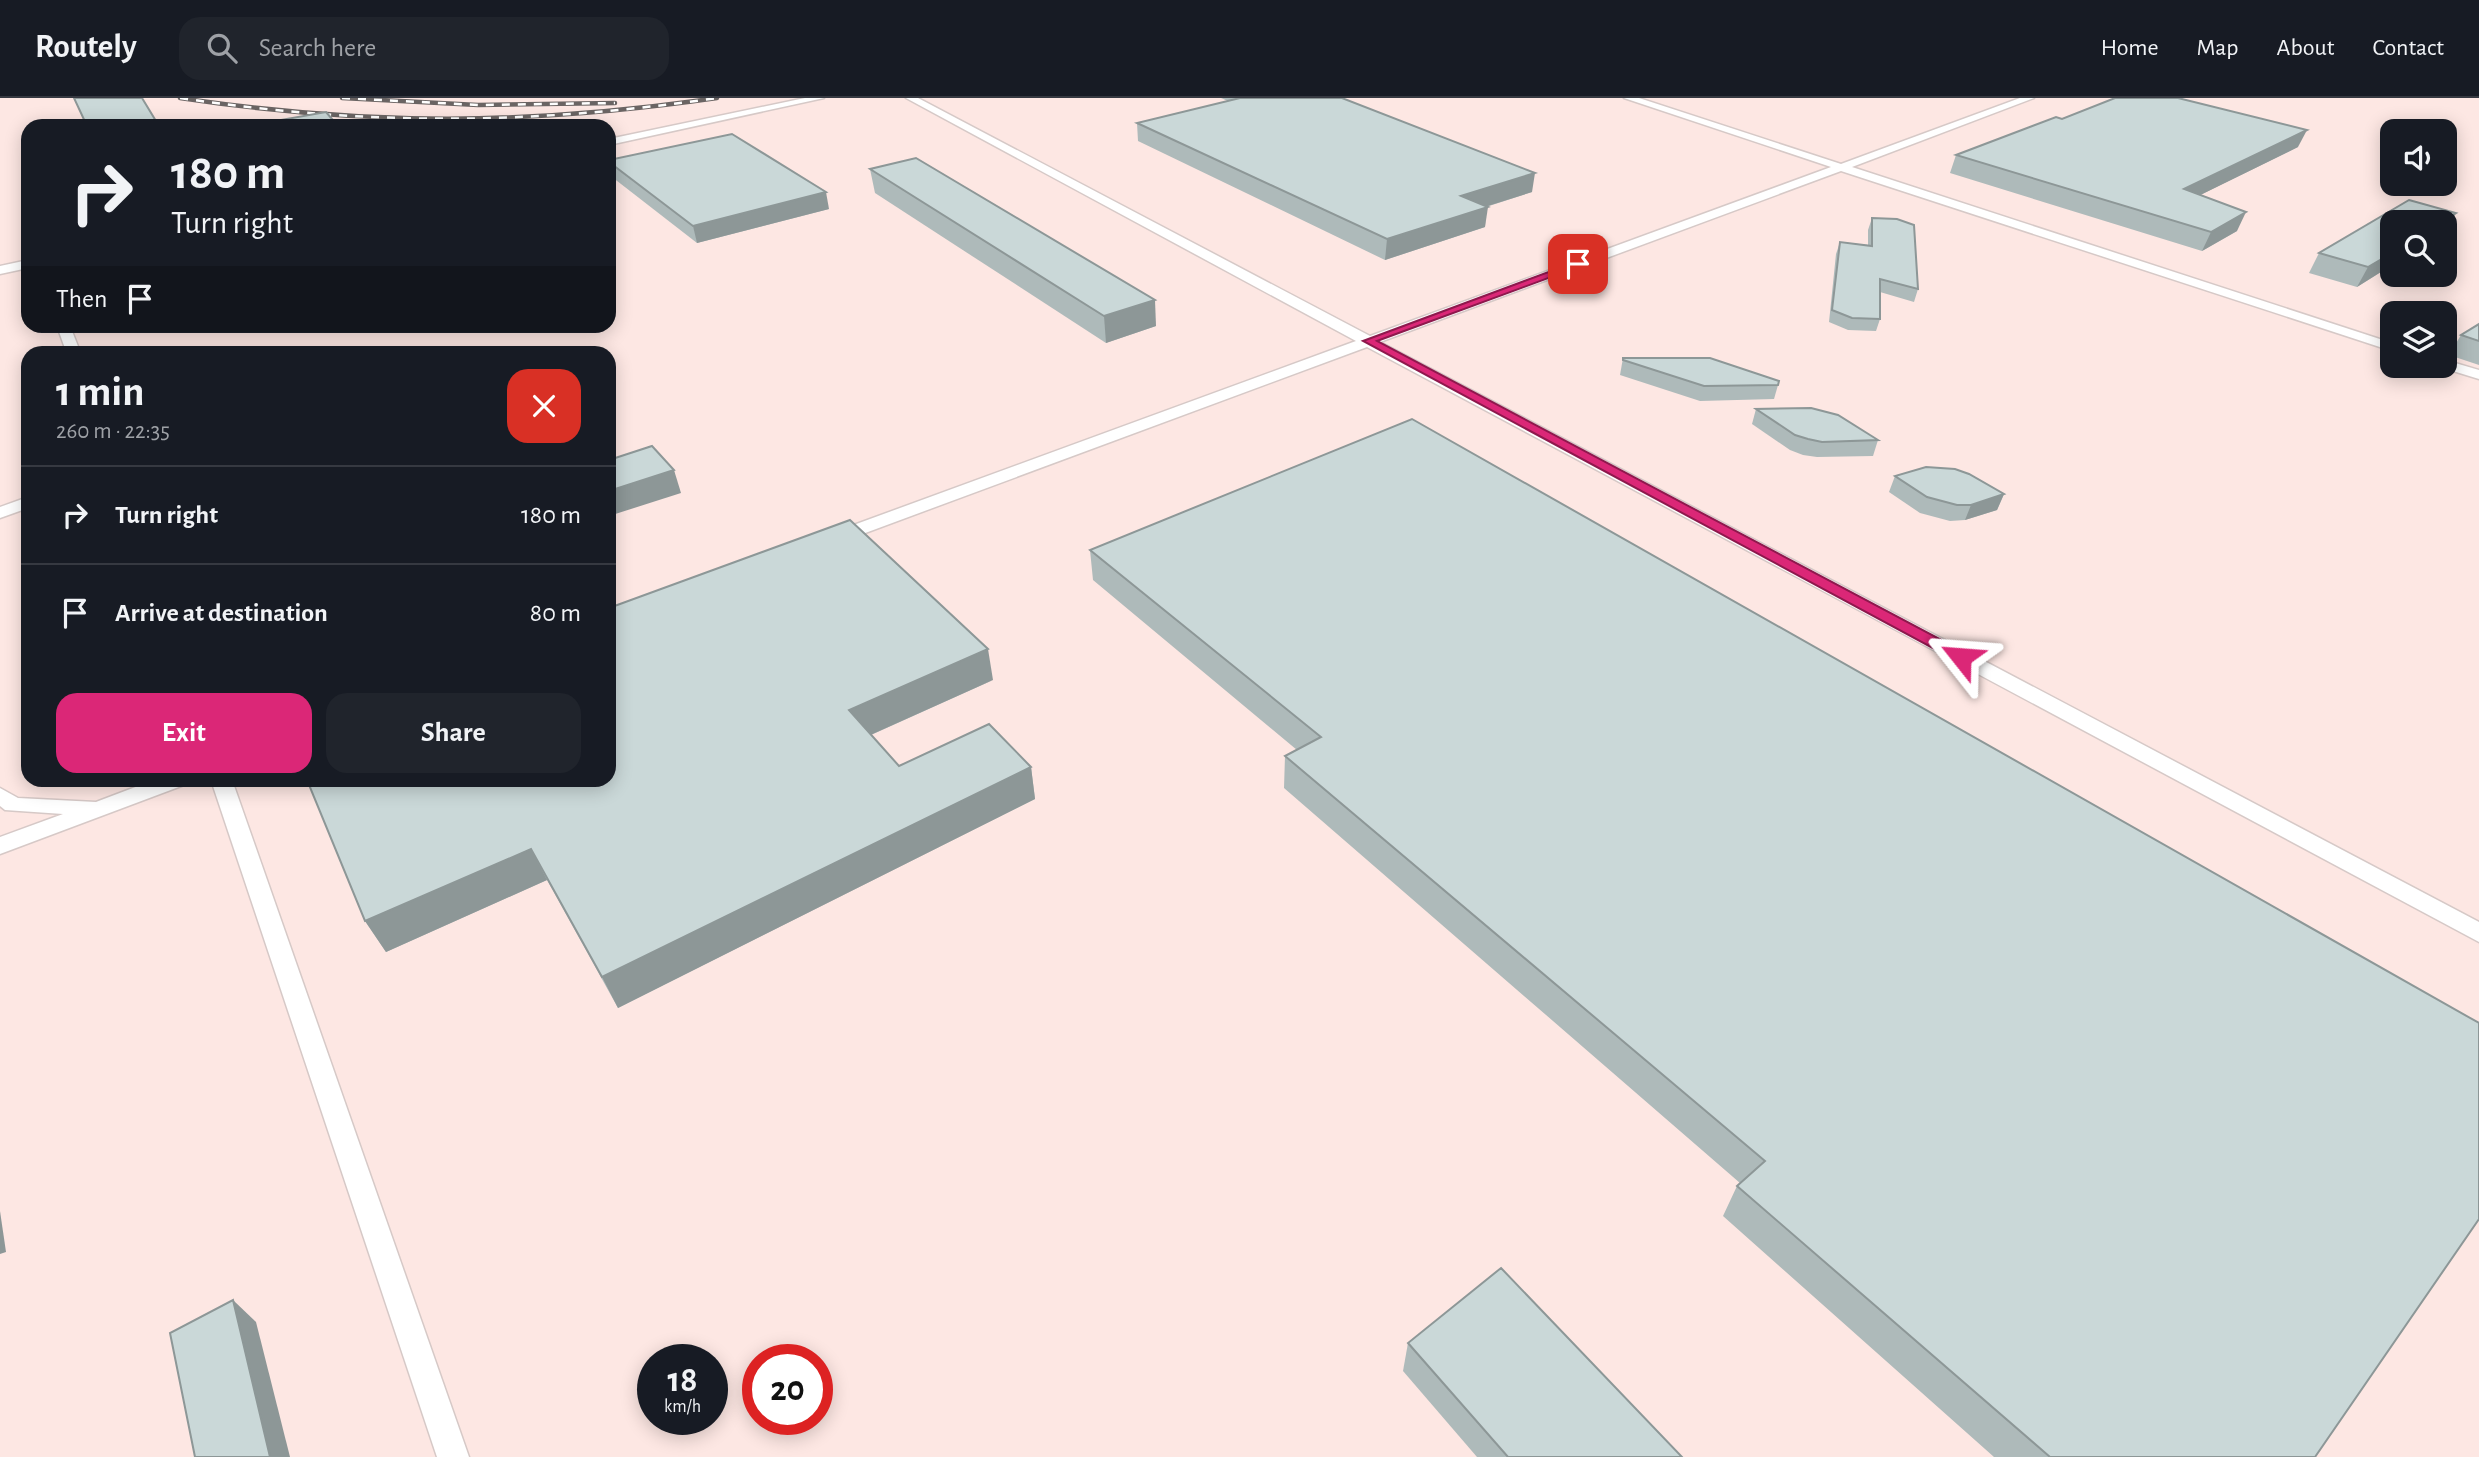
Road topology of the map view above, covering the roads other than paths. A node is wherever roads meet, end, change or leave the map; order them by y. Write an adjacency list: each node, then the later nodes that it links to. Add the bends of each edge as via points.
1 (819, 98): 5 (lane)
2 (911, 98): 9 (lane)
3 (1629, 98): 6 (lane)
4 (2029, 98): 6 (lane)
5 (616, 141)
6 (1840, 167): 9 (lane); 10 (lane)
7 (21, 266): 8 (lane)
8 (0, 270)
9 (1368, 341): 15 (lane); 21 (lane)
10 (2380, 343)
11 (2457, 368): 12 (lane)
12 (2479, 375)
13 (21, 505): 14 (lane)
14 (0, 513)
15 (818, 544)
16 (158, 787): 19 (lane)
17 (222, 787): 22 (lane)
18 (0, 794): 19 (lane, via 13,805)
19 (100, 809): 20 (lane)
20 (0, 846)
21 (2479, 933)
22 (453, 1457)

